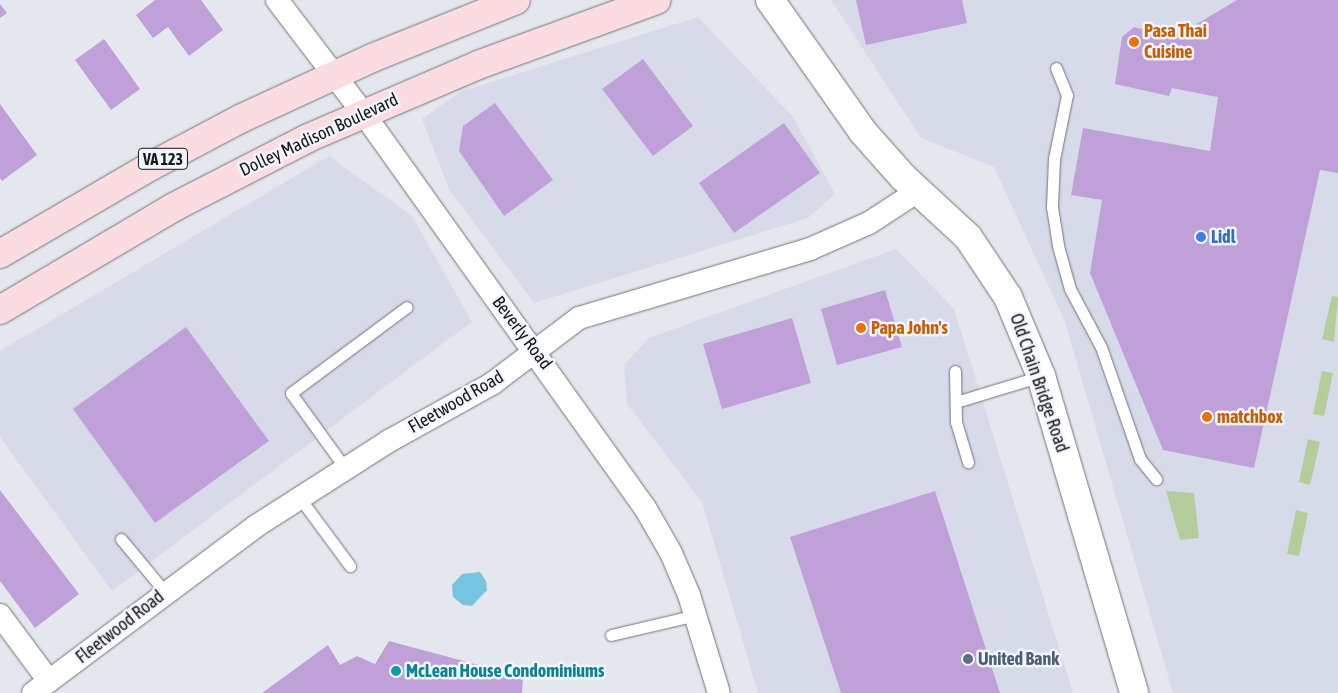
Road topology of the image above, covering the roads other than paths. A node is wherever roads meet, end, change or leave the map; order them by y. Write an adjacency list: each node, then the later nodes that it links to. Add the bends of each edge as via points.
1 (277, 0): 6 (street, Beverly Road)
2 (516, 0): 6 (main road, VA 123)
3 (658, 0): 7 (main road, Dolley Madison Boulevard / VA 123, via 478,65)
4 (770, 0): 8 (main road, Old Chain Bridge Road, via 864,132 890,164)
5 (1056, 68): 18 (lane, via 1067,95 1054,158 1052,207 1058,246 1070,289 1101,347 1140,459)
6 (332, 76): 7 (street, Beverly Road); 9 (main road, VA 123, via 151,166)
7 (364, 114): 11 (main road, Dolley Madison Boulevard / VA 123, via 174,206); 12 (street, Beverly Road)
8 (918, 190): 12 (street, Fleetwood Road, via 869,223 803,251 579,318); 14 (main road, Old Chain Bridge Road, via 968,237 988,265 1017,315)
9 (0, 254)
10 (407, 307): 17 (lane, via 291,393)
11 (0, 310)
12 (536, 351): 17 (street, Fleetwood Road, via 493,383); 24 (street, Beverly Road, via 644,506 671,553)
13 (955, 371): 15 (lane)
14 (1041, 376): 15 (lane); 28 (main road, Old Chain Bridge Road)
15 (956, 402): 16 (lane, via 956,422)
16 (968, 462)
17 (345, 468): 19 (street, Fleetwood Road)
18 (1156, 479)
19 (299, 497): 21 (lane); 22 (street, Fleetwood Road)
20 (121, 538): 22 (lane)
21 (350, 566)
22 (165, 592): 26 (street, Fleetwood Road)
23 (0, 615): 26 (street)
24 (696, 615): 25 (lane); 27 (street, Beverly Road)
25 (611, 636)
26 (41, 687)
27 (719, 693)
28 (1134, 693)

